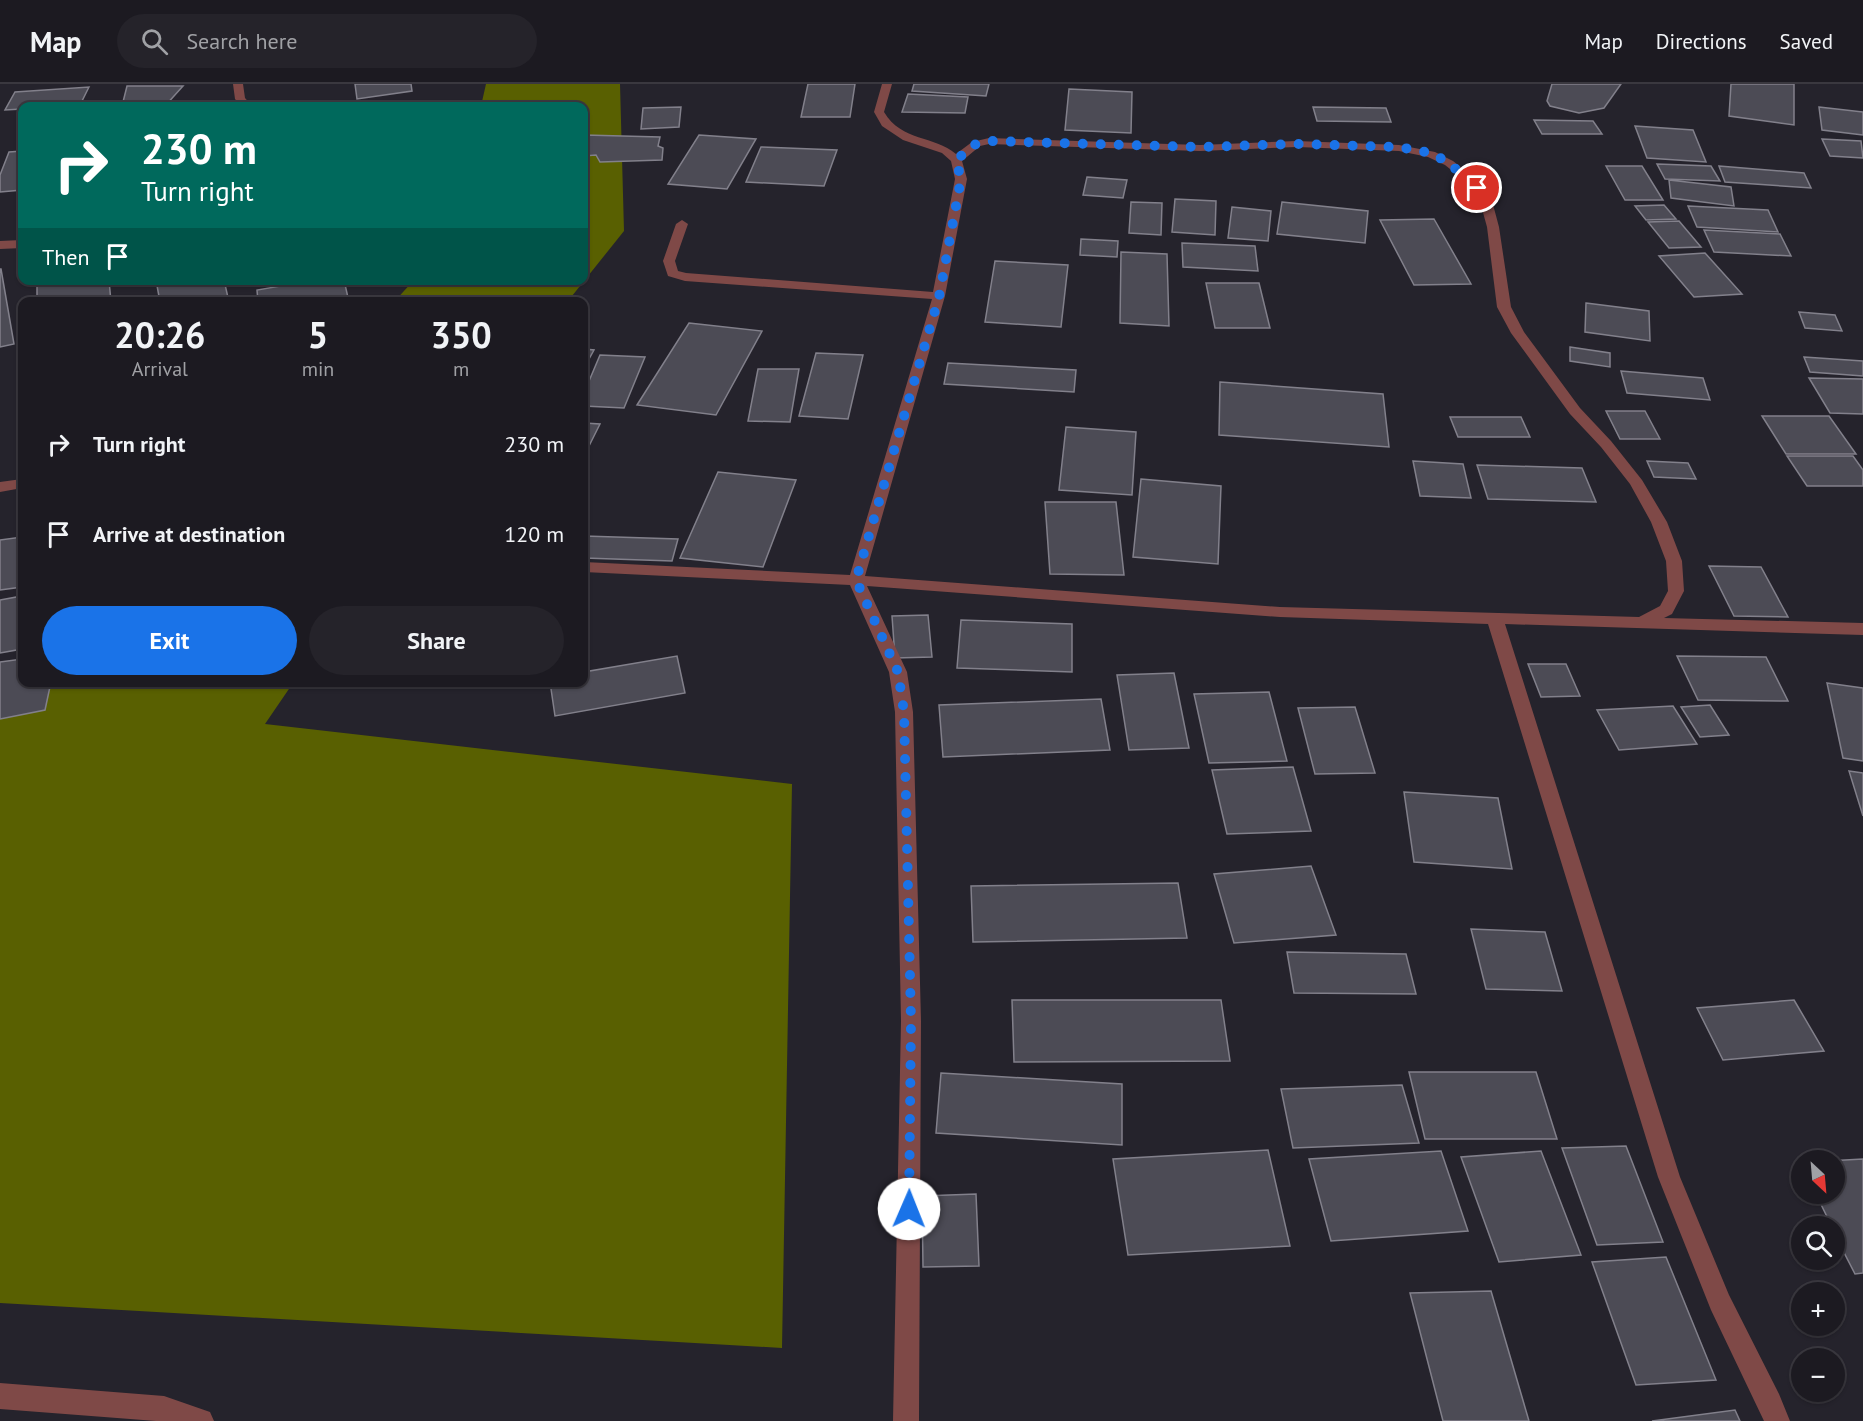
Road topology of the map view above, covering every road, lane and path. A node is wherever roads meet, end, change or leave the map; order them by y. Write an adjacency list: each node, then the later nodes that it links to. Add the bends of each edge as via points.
1 (238, 84): 3 (street)
2 (887, 84): 4 (street, via 879,112 886,124 907,138 946,151)
3 (243, 102)
4 (956, 160): 8 (street, via 961,179); 14 (street, via 976,144 989,141 1399,147 1431,153 1449,163 1485,197 1504,307 1518,333 1575,411 1637,483 1659,522 1674,561 1676,591 1666,610)
5 (682, 224): 8 (street, via 669,261 672,273 685,277)
6 (18, 244): 7 (street)
7 (0, 245)
8 (939, 297): 12 (street)
9 (18, 485): 10 (street)
10 (0, 487)
11 (588, 567): 12 (street)
12 (856, 580): 13 (street, via 1280,612); 18 (street, via 898,672 904,712 911,1021)
13 (1495, 619): 14 (street); 19 (street, via 1669,1177 1720,1302)
14 (1641, 623): 15 (street)
15 (1863, 629)
16 (0, 1396): 17 (street, via 164,1408)
17 (201, 1421)
18 (906, 1421)
19 (1777, 1421)

